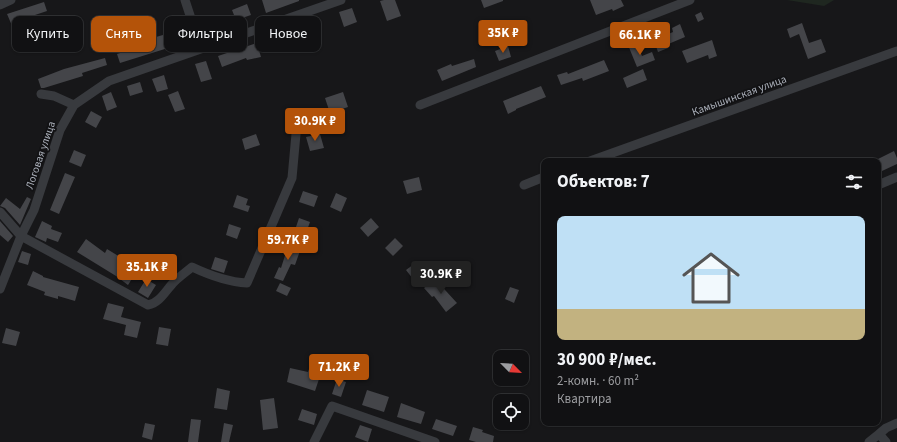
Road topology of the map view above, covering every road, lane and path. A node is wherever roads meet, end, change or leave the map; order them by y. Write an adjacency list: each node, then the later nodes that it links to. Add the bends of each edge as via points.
1 (10, 0): 5 (street)
2 (185, 0): 6 (street)
3 (340, 0): 7 (street, Логовая улица)
4 (690, 0): 12 (street)
5 (0, 5)
6 (190, 16)
7 (247, 33)
8 (897, 51): 14 (street, Камышинская улица)
9 (191, 52): 11 (street, Логовая улица, via 109,81)
10 (41, 94): 11 (street, via 54,96)
11 (74, 105): 20 (street, Логовая улица, via 60,130 34,210)
12 (420, 105)
13 (296, 134): 20 (street, via 292,178 246,283 213,276 192,267 160,298 148,305)
14 (598, 158)
15 (897, 177): 17 (street)
16 (541, 178): 18 (street)
17 (881, 183)
18 (524, 184)
19 (0, 212): 20 (street)
20 (21, 236): 21 (street, Логовая улица)
21 (0, 289)
22 (897, 423): 23 (street)
23 (879, 434): 26 (street); 27 (street)
24 (314, 442): 25 (street, via 332,406)
25 (435, 442)
26 (869, 442)
27 (886, 442)

